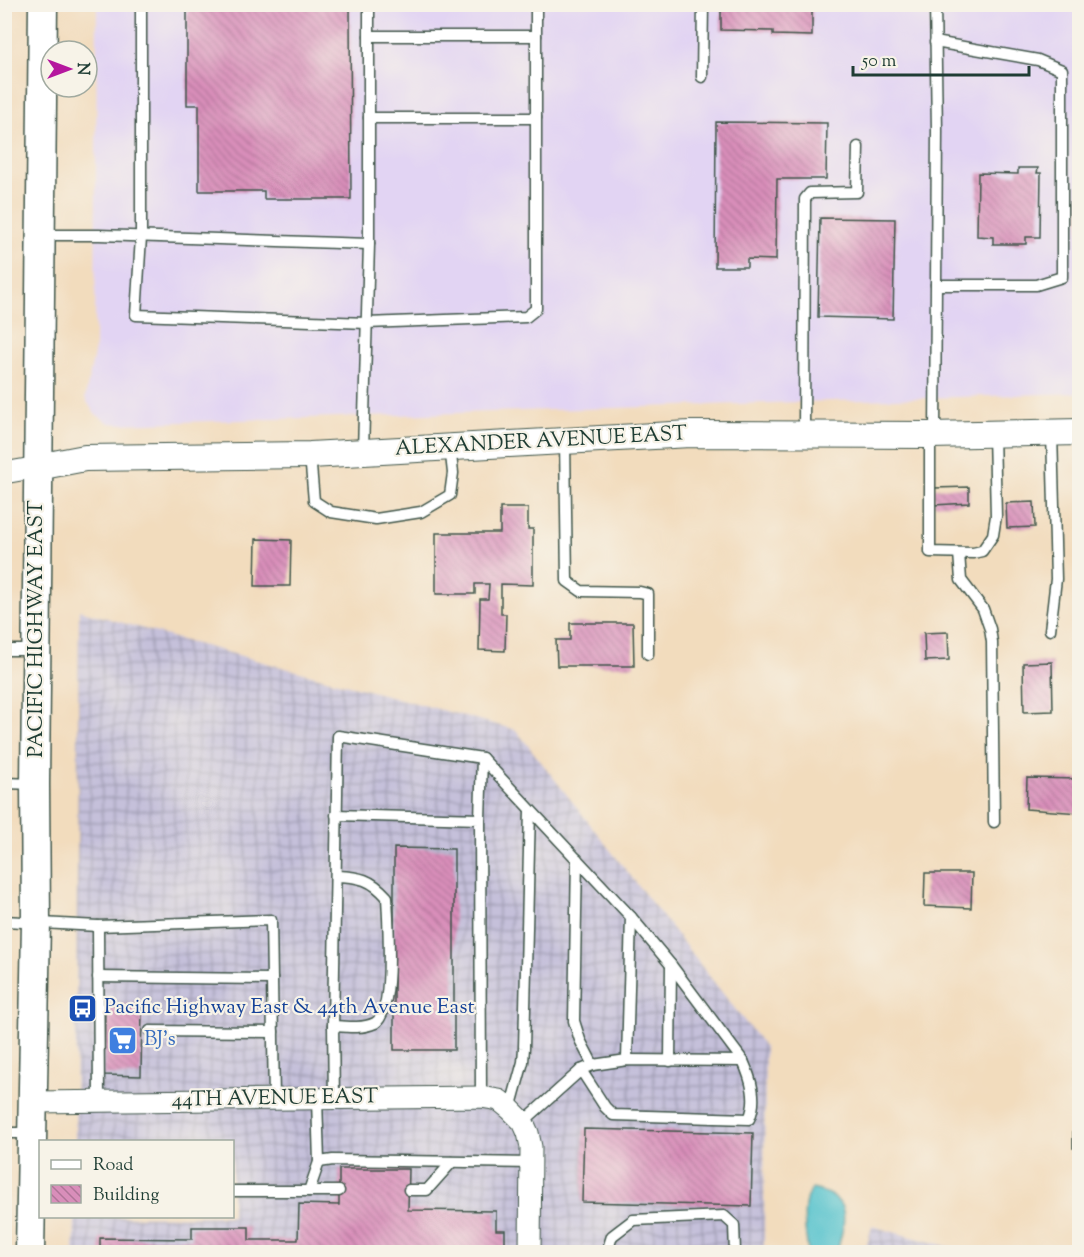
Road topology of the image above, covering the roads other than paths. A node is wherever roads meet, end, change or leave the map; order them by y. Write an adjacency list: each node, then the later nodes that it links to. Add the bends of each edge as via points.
1 (43, 4): 14 (main road, PACIFIC HIGHWAY EAST)
2 (141, 4): 15 (lane)
3 (369, 4): 7 (lane)
4 (536, 4): 8 (lane)
5 (703, 4): 10 (lane)
6 (935, 4): 9 (lane)
7 (369, 36): 8 (lane); 11 (lane)
8 (536, 36): 12 (lane)
9 (936, 42): 17 (lane); 17 (lane, via 1038,60 1062,70 1062,277 1036,285)
10 (702, 77)
11 (369, 118): 12 (lane); 16 (lane)
12 (536, 118): 18 (lane, via 536,309 526,317)
13 (858, 147): 21 (lane, via 857,192 810,193 805,199)
14 (41, 236): 15 (lane); 28 (main road, PACIFIC HIGHWAY EAST)
15 (141, 237): 16 (lane); 18 (lane, via 136,315)
16 (369, 244): 18 (lane)
17 (936, 285): 23 (lane)
18 (367, 323): 26 (lane)
19 (1080, 432): 20 (street, ALEXANDER AVENUE EAST)
20 (1052, 433): 22 (street, ALEXANDER AVENUE EAST); 31 (lane, via 1056,579)
21 (804, 434): 23 (street, ALEXANDER AVENUE EAST); 24 (street, ALEXANDER AVENUE EAST)
22 (994, 434): 23 (street, ALEXANDER AVENUE EAST); 30 (lane, via 993,535 982,551)
23 (933, 435): 30 (lane, via 930,552)
24 (565, 440): 25 (street, ALEXANDER AVENUE EAST); 34 (lane, via 567,581 580,591 648,594)
25 (450, 446): 26 (street, ALEXANDER AVENUE EAST); 27 (lane, via 450,495 421,512 376,519 331,512 314,501)
26 (363, 452): 27 (street, ALEXANDER AVENUE EAST)
27 (310, 455): 28 (street, ALEXANDER AVENUE EAST, via 85,458)
28 (38, 467): 29 (street, ALEXANDER AVENUE EAST); 33 (main road, PACIFIC HIGHWAY EAST)
29 (4, 473)
30 (959, 553): 41 (lane, via 961,580 983,609 992,642)
31 (1050, 630)
32 (4, 650): 33 (lane)
33 (37, 650): 37 (main road, PACIFIC HIGHWAY EAST)
34 (648, 654)
35 (482, 758): 38 (lane); 39 (lane, via 338,736); 40 (lane)
36 (4, 783): 37 (lane)
37 (35, 784): 46 (main road, PACIFIC HIGHWAY EAST)
38 (530, 810): 42 (lane); 64 (lane, via 524,1048)
39 (336, 815): 40 (lane); 43 (lane)
40 (480, 819): 59 (lane)
41 (994, 822)
42 (577, 859): 44 (lane); 57 (lane, via 573,1021)
43 (337, 876): 51 (lane); 51 (lane, via 376,884 387,897 388,990 384,1012 376,1022 356,1027)
44 (631, 917): 48 (lane); 54 (lane)
45 (4, 921): 46 (lane)
46 (36, 922): 47 (lane); 62 (main road, PACIFIC HIGHWAY EAST)
47 (98, 926): 49 (lane); 50 (lane, via 271,920)
48 (670, 965): 55 (lane); 56 (lane)
49 (98, 977): 50 (lane); 63 (lane)
50 (272, 979): 53 (lane)
51 (333, 1026): 61 (lane)
52 (150, 1031): 53 (lane)
53 (273, 1032): 60 (lane)
54 (627, 1060): 55 (lane); 57 (lane)
55 (670, 1061): 56 (lane)
56 (743, 1061): 58 (lane, via 751,1077 753,1095 749,1119 613,1115)
57 (593, 1065): 58 (lane)
58 (581, 1070): 64 (lane)
59 (481, 1097): 61 (street, 44TH AVENUE EAST); 64 (street, 44TH AVENUE EAST, via 499,1100)
60 (274, 1099): 61 (street, 44TH AVENUE EAST); 63 (street, 44TH AVENUE EAST)
61 (326, 1099): 66 (lane)
62 (32, 1101): 63 (street, 44TH AVENUE EAST); 65 (main road, PACIFIC HIGHWAY EAST)
63 (99, 1101)
64 (516, 1115): 68 (street, via 531,1147)
65 (18, 1133): 69 (main road, PACIFIC HIGHWAY EAST)
66 (319, 1162): 67 (lane); 72 (lane)
67 (452, 1162): 68 (lane); 70 (lane, via 427,1190)
68 (531, 1163): 75 (street)
69 (36, 1189): 74 (main road, PACIFIC HIGHWAY EAST)
70 (409, 1190)
71 (234, 1191): 72 (lane)
72 (309, 1191): 73 (lane)
73 (339, 1191)
74 (30, 1252)
75 (530, 1252)
76 (607, 1252): 77 (lane, via 612,1236 633,1220 724,1216 734,1225)
77 (735, 1252)

